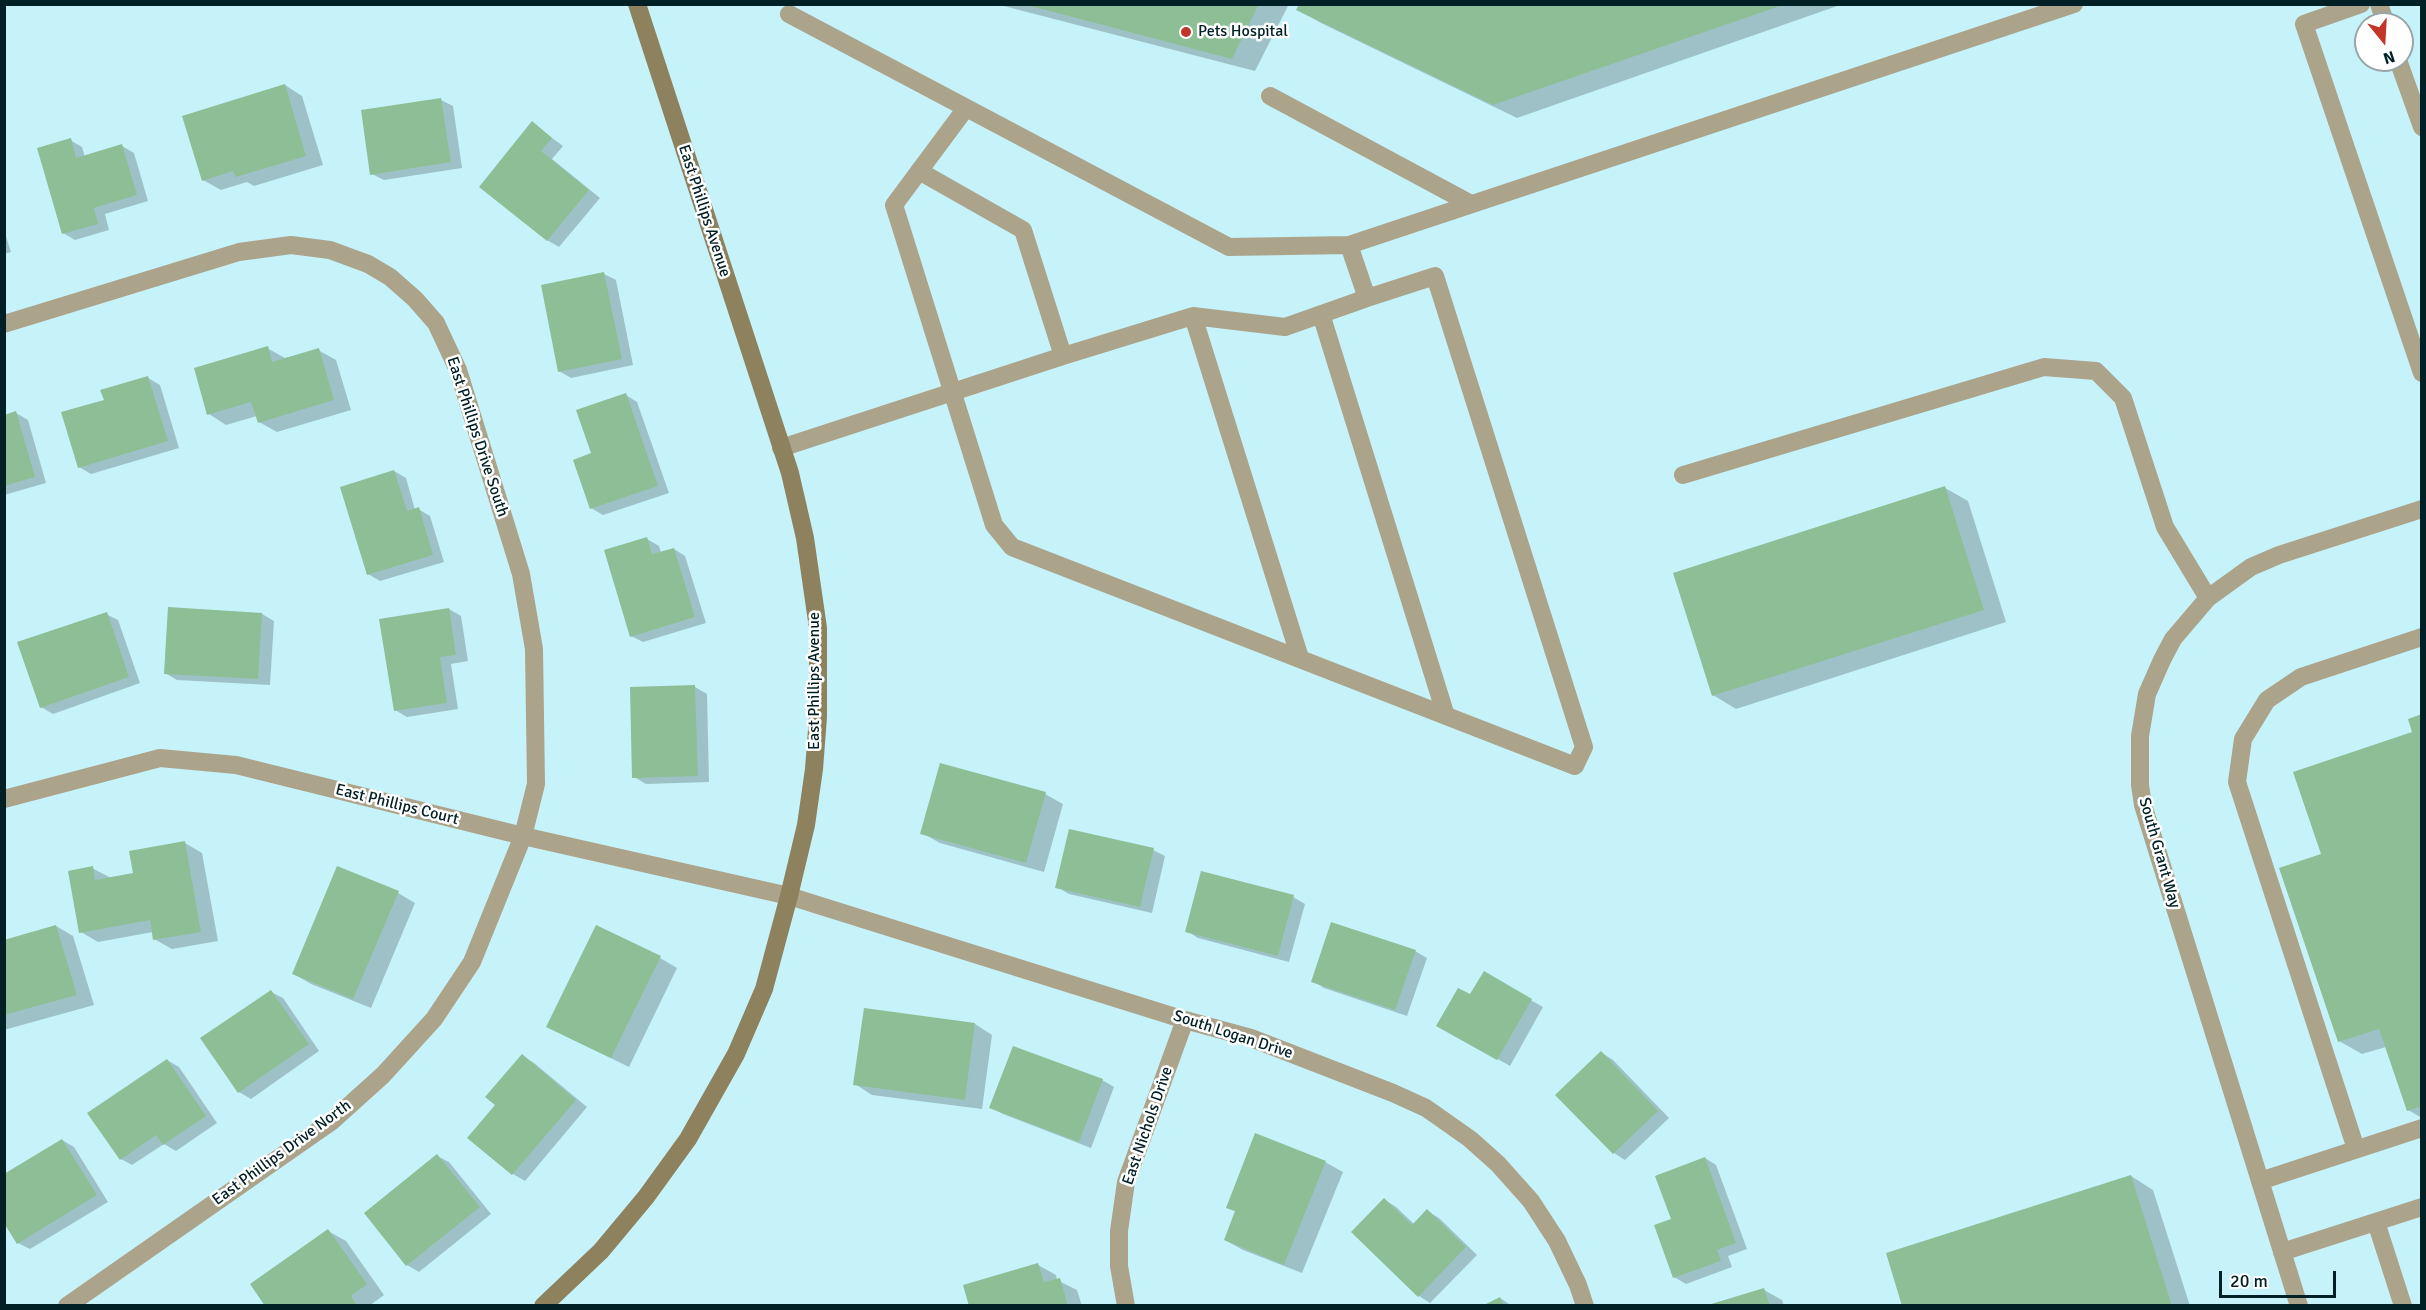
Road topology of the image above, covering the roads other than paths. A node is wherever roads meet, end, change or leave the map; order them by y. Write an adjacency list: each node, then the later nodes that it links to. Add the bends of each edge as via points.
1 (637, 4): 19 (street, East Phillips Avenue)
2 (2074, 4): 10 (street)
3 (2361, 4): 17 (street, via 2304,24)
4 (789, 14): 7 (street)
5 (2402, 72): 8 (street)
6 (1270, 96): 10 (street)
7 (966, 108): 9 (street); 11 (street, via 1229,247)
8 (2421, 127)
9 (919, 171): 16 (street, via 1023,230); 18 (street, via 894,206)
10 (1471, 204): 11 (street)
11 (1349, 244): 12 (street)
12 (1367, 298): 13 (street); 25 (street, via 1435,276 1584,747 1575,766)
13 (1321, 314): 14 (street, via 1285,327); 25 (street)
14 (1193, 316): 16 (street); 24 (street)
15 (4, 324): 27 (street, East Phillips Drive South, via 239,252 291,245 330,250 368,264 415,299 436,323 458,370 521,574 534,649 536,701 536,784)
16 (1063, 356): 18 (street)
17 (2421, 373)
18 (952, 393): 19 (street); 24 (street, via 994,525 1012,548)
19 (782, 448): 28 (street, East Phillips Avenue, via 805,538 818,628 819,717 814,770)
20 (1683, 475): 22 (street, via 2043,367 2096,371 2123,398 2165,526)
21 (2421, 509): 22 (street, South Grant Way, via 2279,555 2251,567)
22 (2208, 598): 32 (street, South Grant Way, via 2173,639 2147,694 2140,736 2140,785)
23 (2421, 637): 31 (street, via 2301,677 2267,700 2243,739 2237,782)
24 (1300, 658): 25 (street)
25 (1446, 716)
26 (4, 799): 27 (street, East Phillips Court, via 160,758 236,765)
27 (524, 837): 28 (street, East Phillips Court); 36 (street, East Phillips Drive North, via 472,962 434,1019 384,1075 332,1121)
28 (789, 896): 29 (street, South Logan Drive); 37 (street, East Phillips Avenue, via 764,989 736,1054 688,1139 601,1251)
29 (1185, 1020): 38 (street, East Nichols Drive, via 1126,1182 1119,1266); 39 (street, South Logan Drive, via 1251,1038 1426,1108 1498,1164 1531,1201 1557,1241)
30 (2421, 1128): 31 (street)
31 (2356, 1149): 32 (street)
32 (2260, 1181): 35 (street, South Grant Way)
33 (2421, 1207): 34 (street)
34 (2376, 1222): 35 (street); 41 (street)
35 (2282, 1252): 40 (street, South Grant Way)
36 (68, 1305)
37 (543, 1305)
38 (1126, 1305)
39 (1585, 1305)
40 (2299, 1305)
41 (2403, 1305)

